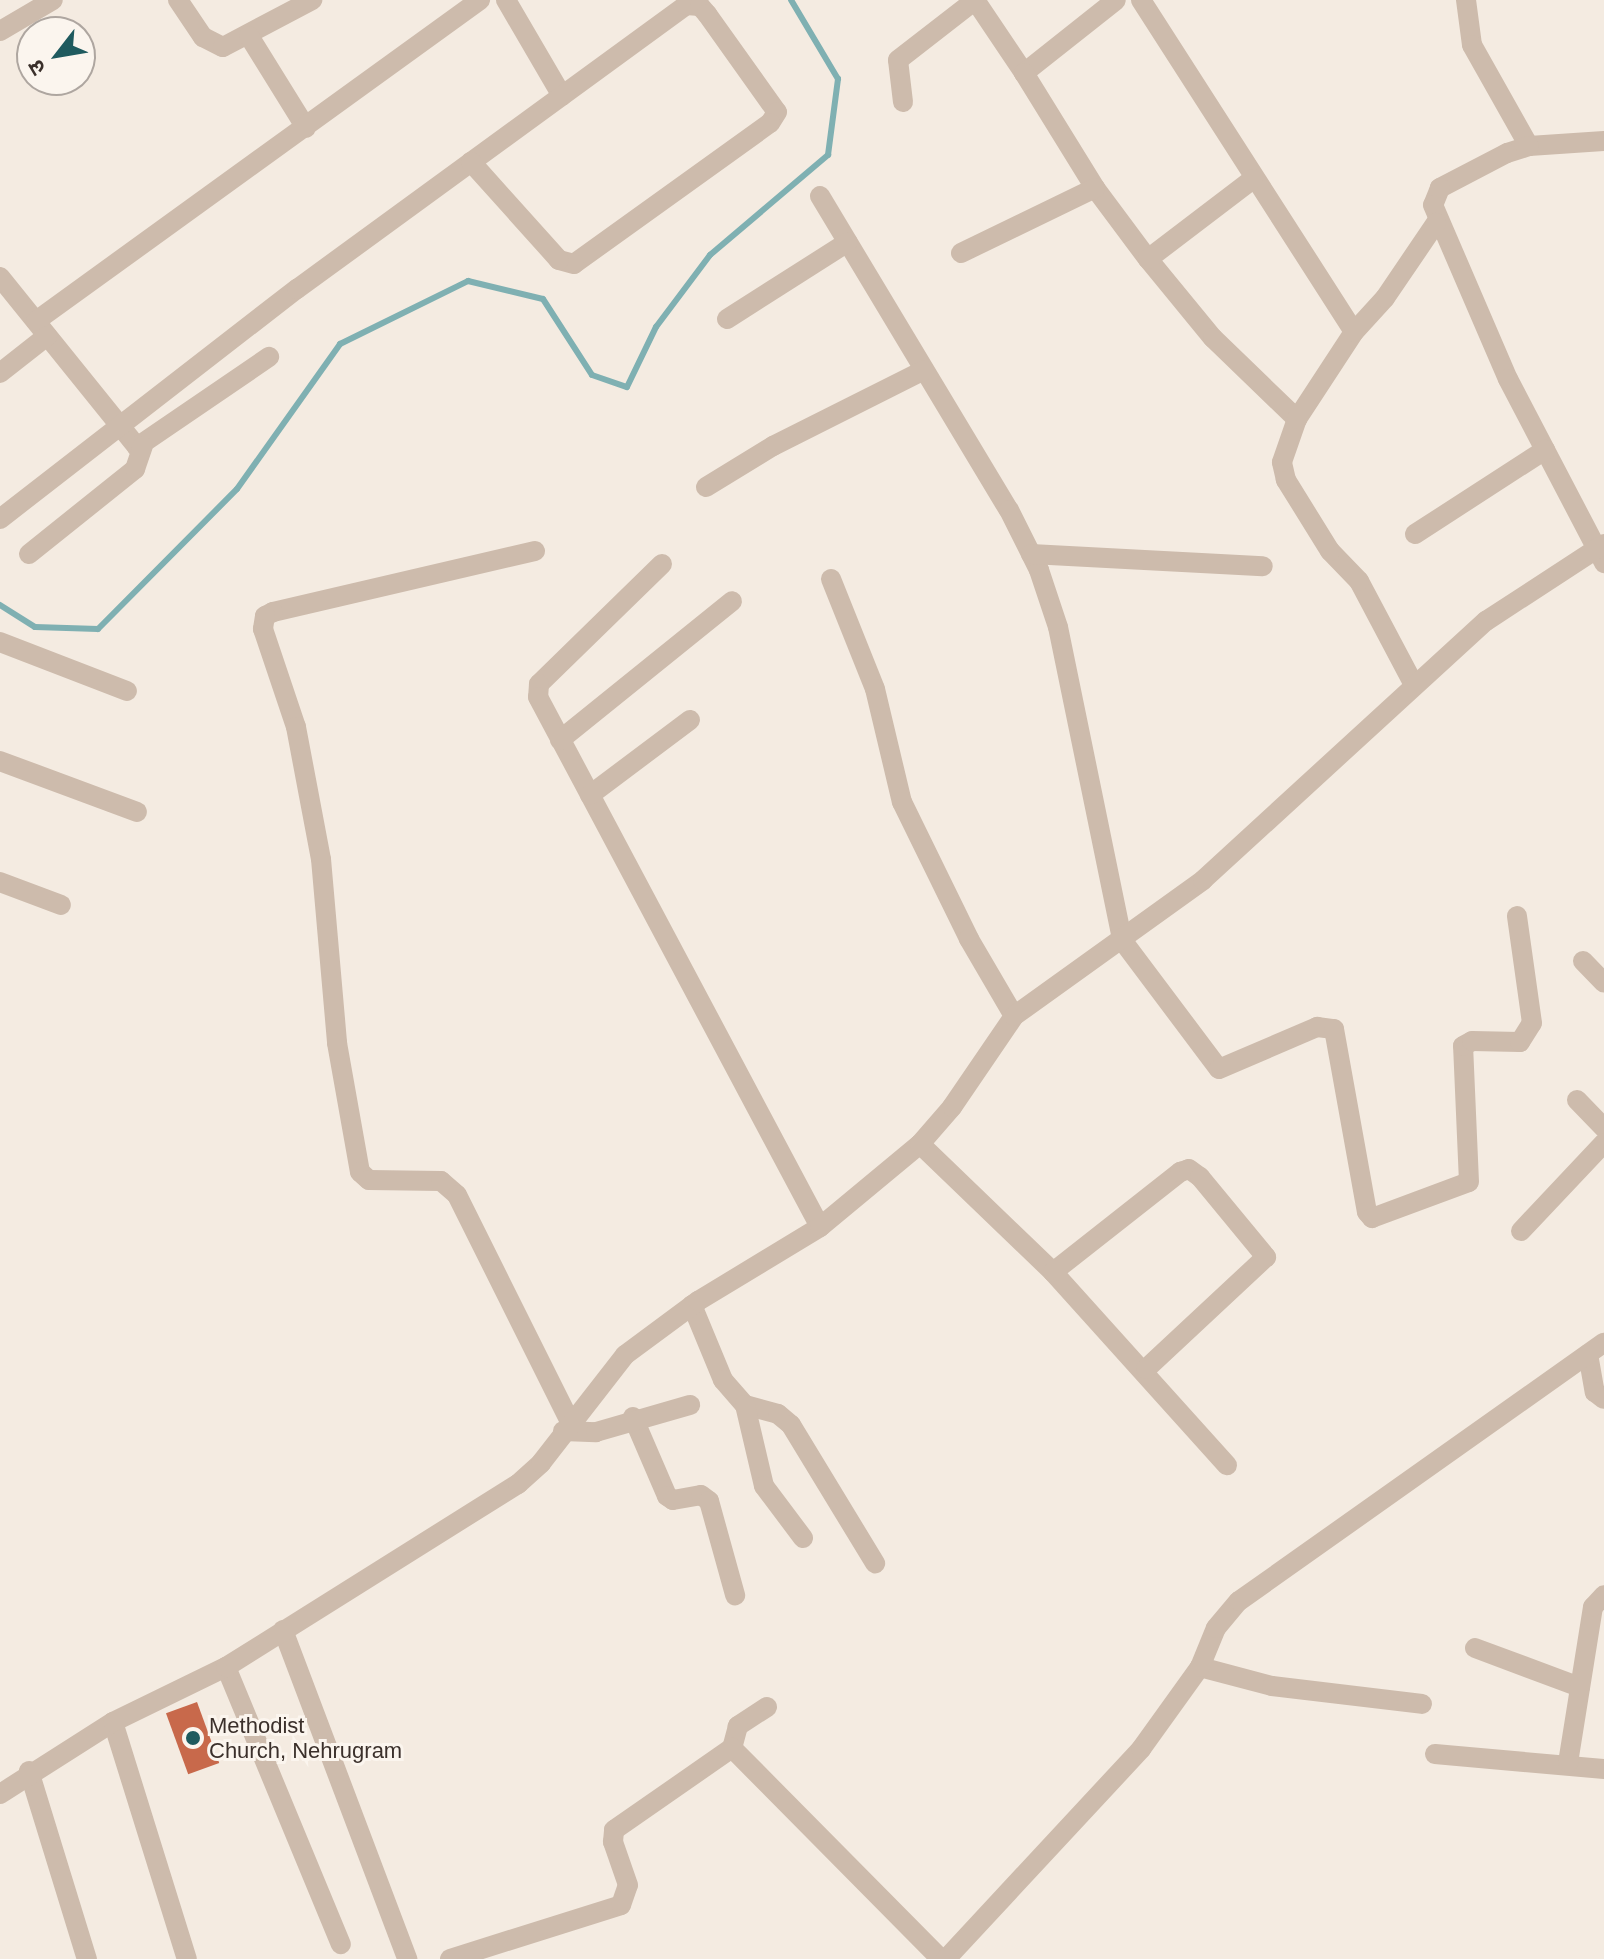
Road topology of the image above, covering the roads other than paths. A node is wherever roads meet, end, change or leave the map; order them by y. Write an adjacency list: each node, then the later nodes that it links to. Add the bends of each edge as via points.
1 (53, 0): 10 (street)
2 (178, 0): 11 (street, via 211,44 223,47)
3 (312, 0): 11 (street)
4 (480, 0): 15 (street)
5 (506, 0): 13 (street)
6 (1116, 0): 12 (street)
7 (1141, 0): 19 (street)
8 (1466, 0): 17 (street, via 1472,45)
9 (967, 2): 12 (street); 14 (street, via 898,60)
10 (0, 31)
11 (249, 36): 15 (street)
12 (1024, 73): 20 (street)
13 (562, 96): 18 (street); 18 (street, via 676,10 694,4 707,14 777,112 770,123 574,264 559,260)
14 (903, 102)
15 (306, 128): 28 (street)
16 (1604, 141): 17 (street)
17 (1529, 146): 22 (street, via 1440,188 1433,205)
18 (471, 162): 34 (street)
19 (1253, 179): 25 (street); 29 (street)
20 (1095, 188): 24 (street); 25 (street)
21 (820, 196): 23 (street)
22 (1436, 223): 29 (street, via 1385,298); 36 (street)
23 (848, 242): 27 (street); 31 (street)
24 (961, 253)
25 (1148, 259): 33 (street, via 1213,338)
26 (0, 277): 28 (street)
27 (727, 319)
28 (41, 329): 32 (street); 34 (street)
29 (1354, 332): 33 (street)
30 (269, 357): 35 (street)
31 (924, 370): 37 (street, via 773,446); 43 (street)
32 (0, 373)
33 (1297, 419): 49 (street, via 1284,450 1286,480 1330,551 1359,581)
34 (121, 426): 35 (street, via 137,447); 38 (street)
35 (143, 446): 42 (street, via 135,469)
36 (1545, 450): 39 (street); 41 (street)
37 (706, 487)
38 (0, 519)
39 (1415, 534)
40 (535, 551): 77 (street, via 273,612 265,616 263,629 296,727 321,859 337,1043 360,1172 369,1180 441,1181 457,1195)
41 (1601, 551): 49 (street, via 1486,621)
42 (29, 554)
43 (1031, 554): 45 (street); 59 (street, via 1058,627)
44 (662, 564): 52 (street, via 539,684 540,704)
45 (1263, 566)
46 (831, 579): 62 (street, via 875,689 902,802 969,939)
47 (732, 601): 52 (street)
48 (0, 642): 50 (street)
49 (1413, 683): 59 (street, via 1203,880)
50 (127, 691)
51 (690, 720): 54 (street)
52 (560, 740): 54 (street)
53 (0, 761): 55 (street)
54 (590, 795): 67 (street)
55 (137, 812)
56 (0, 882): 57 (street)
57 (61, 905)
58 (1517, 916): 59 (street, via 1532,1023 1520,1042 1472,1041 1463,1046 1469,1182 1377,1218 1367,1212 1334,1029 1317,1027 1219,1069)
59 (1122, 940): 62 (street)
60 (1583, 961): 61 (street)
61 (1604, 983)
62 (1014, 1016): 66 (street)
63 (1577, 1100): 64 (street)
64 (1604, 1128)
65 (1604, 1143): 68 (street)
66 (920, 1144): 67 (street); 69 (street)
67 (820, 1227): 70 (street)
68 (1521, 1231)
69 (1053, 1272): 72 (street); 72 (street, via 1180,1172 1189,1169 1200,1177 1266,1257)
70 (692, 1305): 75 (street, via 715,1368); 77 (street, via 625,1355)
71 (1596, 1348): 73 (street, via 1595,1392); 86 (street, via 1239,1601 1216,1628)
72 (1146, 1369): 78 (street)
73 (1604, 1399)
74 (690, 1405): 76 (street)
75 (745, 1405): 79 (street, via 764,1486); 80 (street, via 778,1414 791,1425)
76 (633, 1417): 77 (street, via 596,1432); 81 (street, via 667,1496 673,1500 701,1495 709,1501)
77 (566, 1426): 83 (street, via 541,1463 518,1484)
78 (1227, 1465)
79 (803, 1538)
80 (875, 1563)
81 (735, 1595)
82 (1604, 1595): 87 (street, via 1593,1607)
83 (283, 1630): 85 (street); 100 (street)
84 (1475, 1648): 87 (street)
85 (226, 1667): 90 (street); 97 (street)
86 (1200, 1667): 88 (street, via 1272,1686); 102 (street, via 1141,1749)
87 (1580, 1687): 93 (street)
88 (1422, 1704)
89 (767, 1707): 91 (street, via 738,1726)
90 (113, 1722): 95 (street); 99 (street)
91 (732, 1748): 101 (street, via 614,1830 628,1885 621,1905); 102 (street)
92 (1435, 1754): 93 (street)
93 (1568, 1763): 94 (street)
94 (1604, 1769)
95 (29, 1771): 96 (street); 98 (street)
96 (0, 1794)
97 (341, 1944)
98 (87, 1959)
99 (187, 1959)
100 (407, 1959)
101 (450, 1959)
102 (943, 1959)

